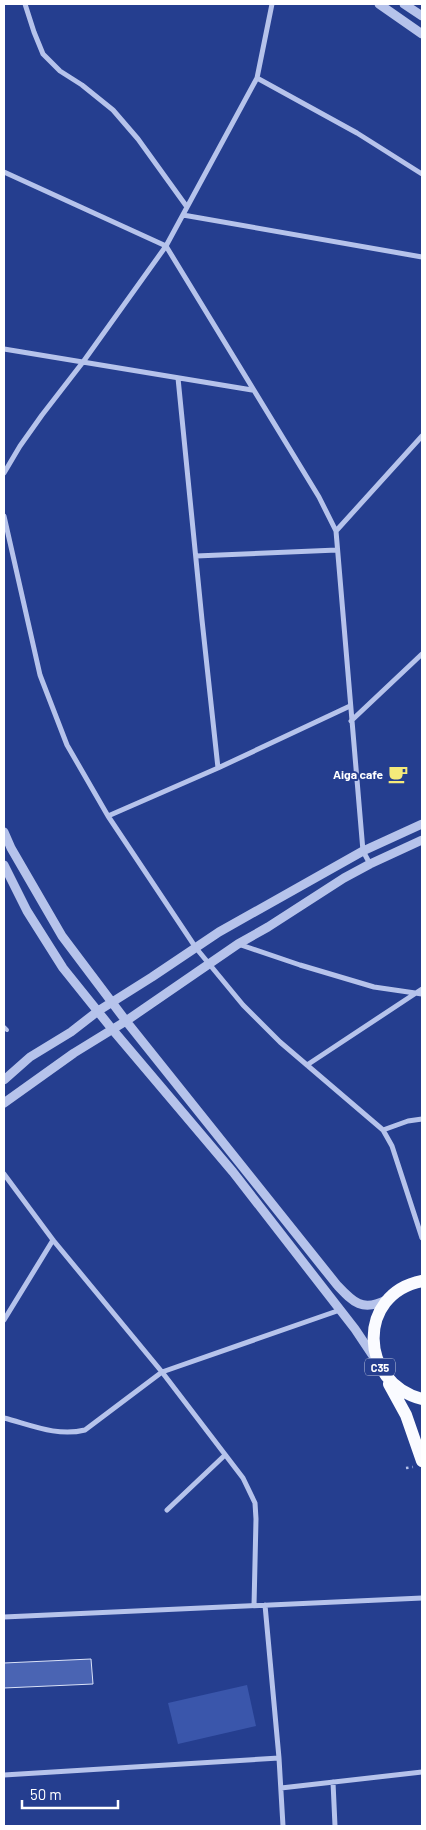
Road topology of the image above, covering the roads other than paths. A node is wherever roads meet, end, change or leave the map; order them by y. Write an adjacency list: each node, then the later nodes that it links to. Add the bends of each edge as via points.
1 (25, 4): 10 (street, via 43,54 60,71 113,110)
2 (272, 4): 7 (street)
3 (379, 4): 6 (street)
4 (404, 4): 5 (street)
5 (422, 16)
6 (422, 34)
7 (258, 78): 9 (street, via 357,133); 10 (street)
8 (4, 172): 12 (street)
9 (422, 174)
10 (187, 207): 11 (street)
11 (183, 215): 12 (street); 13 (street)
12 (166, 246): 15 (street); 17 (street)
13 (422, 257)
14 (4, 349): 15 (street)
15 (83, 362): 16 (street); 19 (street, via 42,415)
16 (178, 378): 17 (street); 23 (street)
17 (252, 390): 21 (street, via 319,497)
18 (422, 436): 21 (street)
19 (4, 474)
20 (4, 516): 28 (street, via 40,675 67,745)
21 (336, 531): 22 (street)
22 (337, 550): 23 (street); 25 (street)
23 (196, 556): 27 (street)
24 (422, 654): 26 (street)
25 (350, 706): 26 (street); 27 (street)
26 (351, 721): 32 (street)
27 (218, 768): 28 (street)
28 (108, 816): 36 (street)
29 (422, 824): 32 (street)
30 (4, 832): 41 (street, via 62,936)
31 (422, 840): 33 (street)
32 (363, 851): 33 (street); 36 (street, via 287,892)
33 (370, 864): 35 (street)
34 (4, 865): 42 (street, via 27,911 63,968)
35 (238, 944): 37 (street); 39 (street, via 374,987)
36 (196, 948): 37 (street); 41 (street)
37 (209, 963): 43 (street); 45 (street, via 255,1017)
38 (422, 989): 39 (street)
39 (414, 992): 40 (street); 45 (street)
40 (422, 994)
41 (111, 1002): 42 (street); 43 (street)
42 (98, 1011): 44 (street); 46 (street, via 30,1057)
43 (126, 1021): 44 (street); 50 (street)
44 (112, 1029): 47 (street); 51 (street)
45 (307, 1065): 49 (street)
46 (4, 1080)
47 (4, 1103)
48 (422, 1119): 49 (street)
49 (383, 1130): 53 (street, via 392,1146)
50 (241, 1165): 51 (street); 56 (street, via 354,1302 375,1306)
51 (233, 1172): 57 (street)
52 (4, 1174): 54 (street)
53 (422, 1238)
54 (53, 1240): 58 (street); 60 (street)
55 (422, 1281): 56 (main road, C35, via 403,1288)
56 (389, 1299): 59 (main road, C35, via 374,1327 374,1350)
57 (340, 1310): 59 (street); 60 (street)
58 (4, 1320)
59 (380, 1368): 61 (main road, C35, via 397,1388); 64 (main road, C35, via 406,1415)
60 (162, 1372): 62 (street, via 85,1430 59,1433); 63 (street)
61 (422, 1399)
62 (4, 1418)
63 (225, 1454): 65 (street); 68 (street, via 243,1478 255,1503)
64 (422, 1461)
65 (167, 1510)
66 (422, 1598): 67 (street)
67 (265, 1605): 68 (street); 70 (street)
68 (254, 1606): 69 (street)
69 (4, 1617)
70 (279, 1758): 72 (street); 74 (street)
71 (422, 1772): 73 (street)
72 (4, 1775)
73 (333, 1782): 74 (street); 76 (street)
74 (281, 1788): 75 (street)
75 (283, 1826)
76 (336, 1826)

